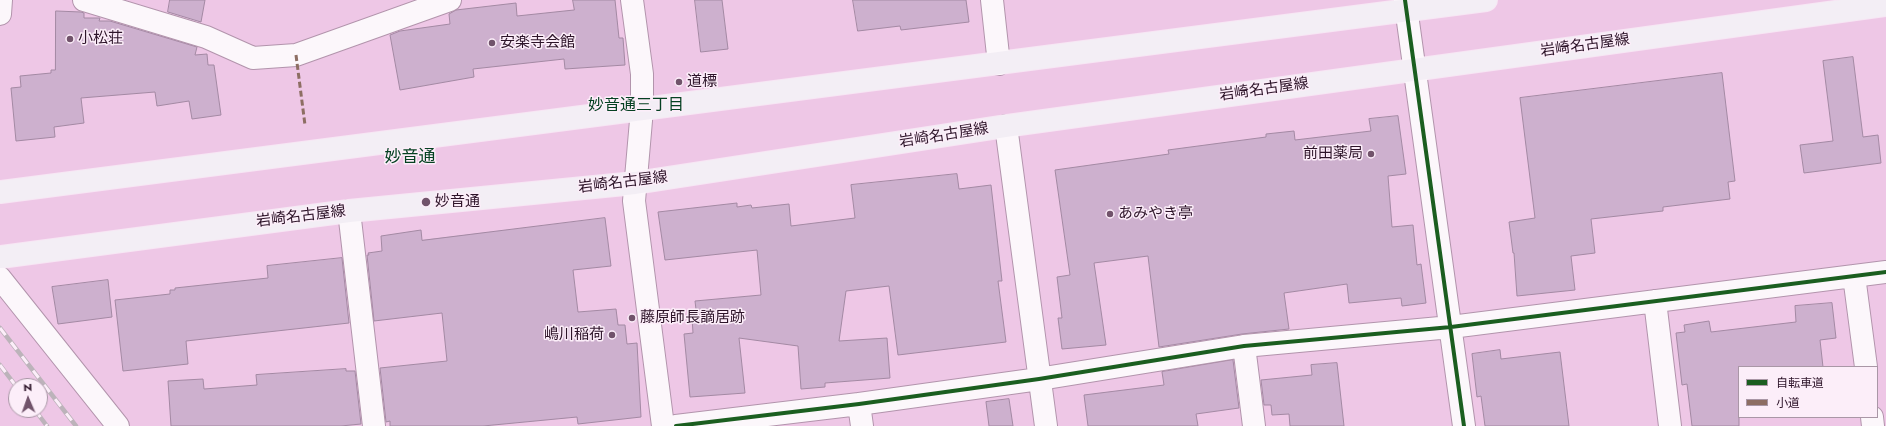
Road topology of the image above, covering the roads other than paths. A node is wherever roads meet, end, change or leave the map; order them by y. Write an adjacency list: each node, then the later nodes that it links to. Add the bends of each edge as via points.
1 (1, 0): 9 (street)
2 (84, 0): 3 (street, via 206,37 253,58 296,54)
3 (450, 0)
4 (632, 0): 12 (street, via 642,74)
5 (992, 0): 10 (street)
6 (1486, 0): 7 (main road)
7 (1406, 5): 10 (main road); 11 (street)
8 (1886, 5): 11 (main road, 岩崎名古屋線)
9 (0, 14)
10 (999, 64): 12 (main road)
11 (1416, 70): 13 (main road, 岩崎名古屋線); 22 (street)
12 (642, 109): 14 (street); 15 (main road)
13 (1006, 126): 14 (main road, 岩崎名古屋線); 25 (street)
14 (635, 183): 16 (main road, 岩崎名古屋線); 29 (street, via 634,201)
15 (0, 192)
16 (349, 211): 17 (main road, 岩崎名古屋線); 28 (street)
17 (0, 257)
18 (1886, 272): 19 (street)
19 (1854, 276): 21 (street); 24 (street)
20 (0, 278): 27 (street)
21 (1655, 301): 22 (street); 35 (street)
22 (1451, 327): 23 (street); 34 (street)
23 (1244, 346): 25 (street); 33 (street)
24 (1866, 366)
25 (1039, 379): 26 (street); 32 (street)
26 (859, 404): 30 (street); 31 (street)
27 (118, 426)
28 (374, 426)
29 (663, 426)
30 (676, 426)
31 (862, 426)
32 (1046, 426)
33 (1254, 426)
34 (1464, 426)
35 (1670, 426)

